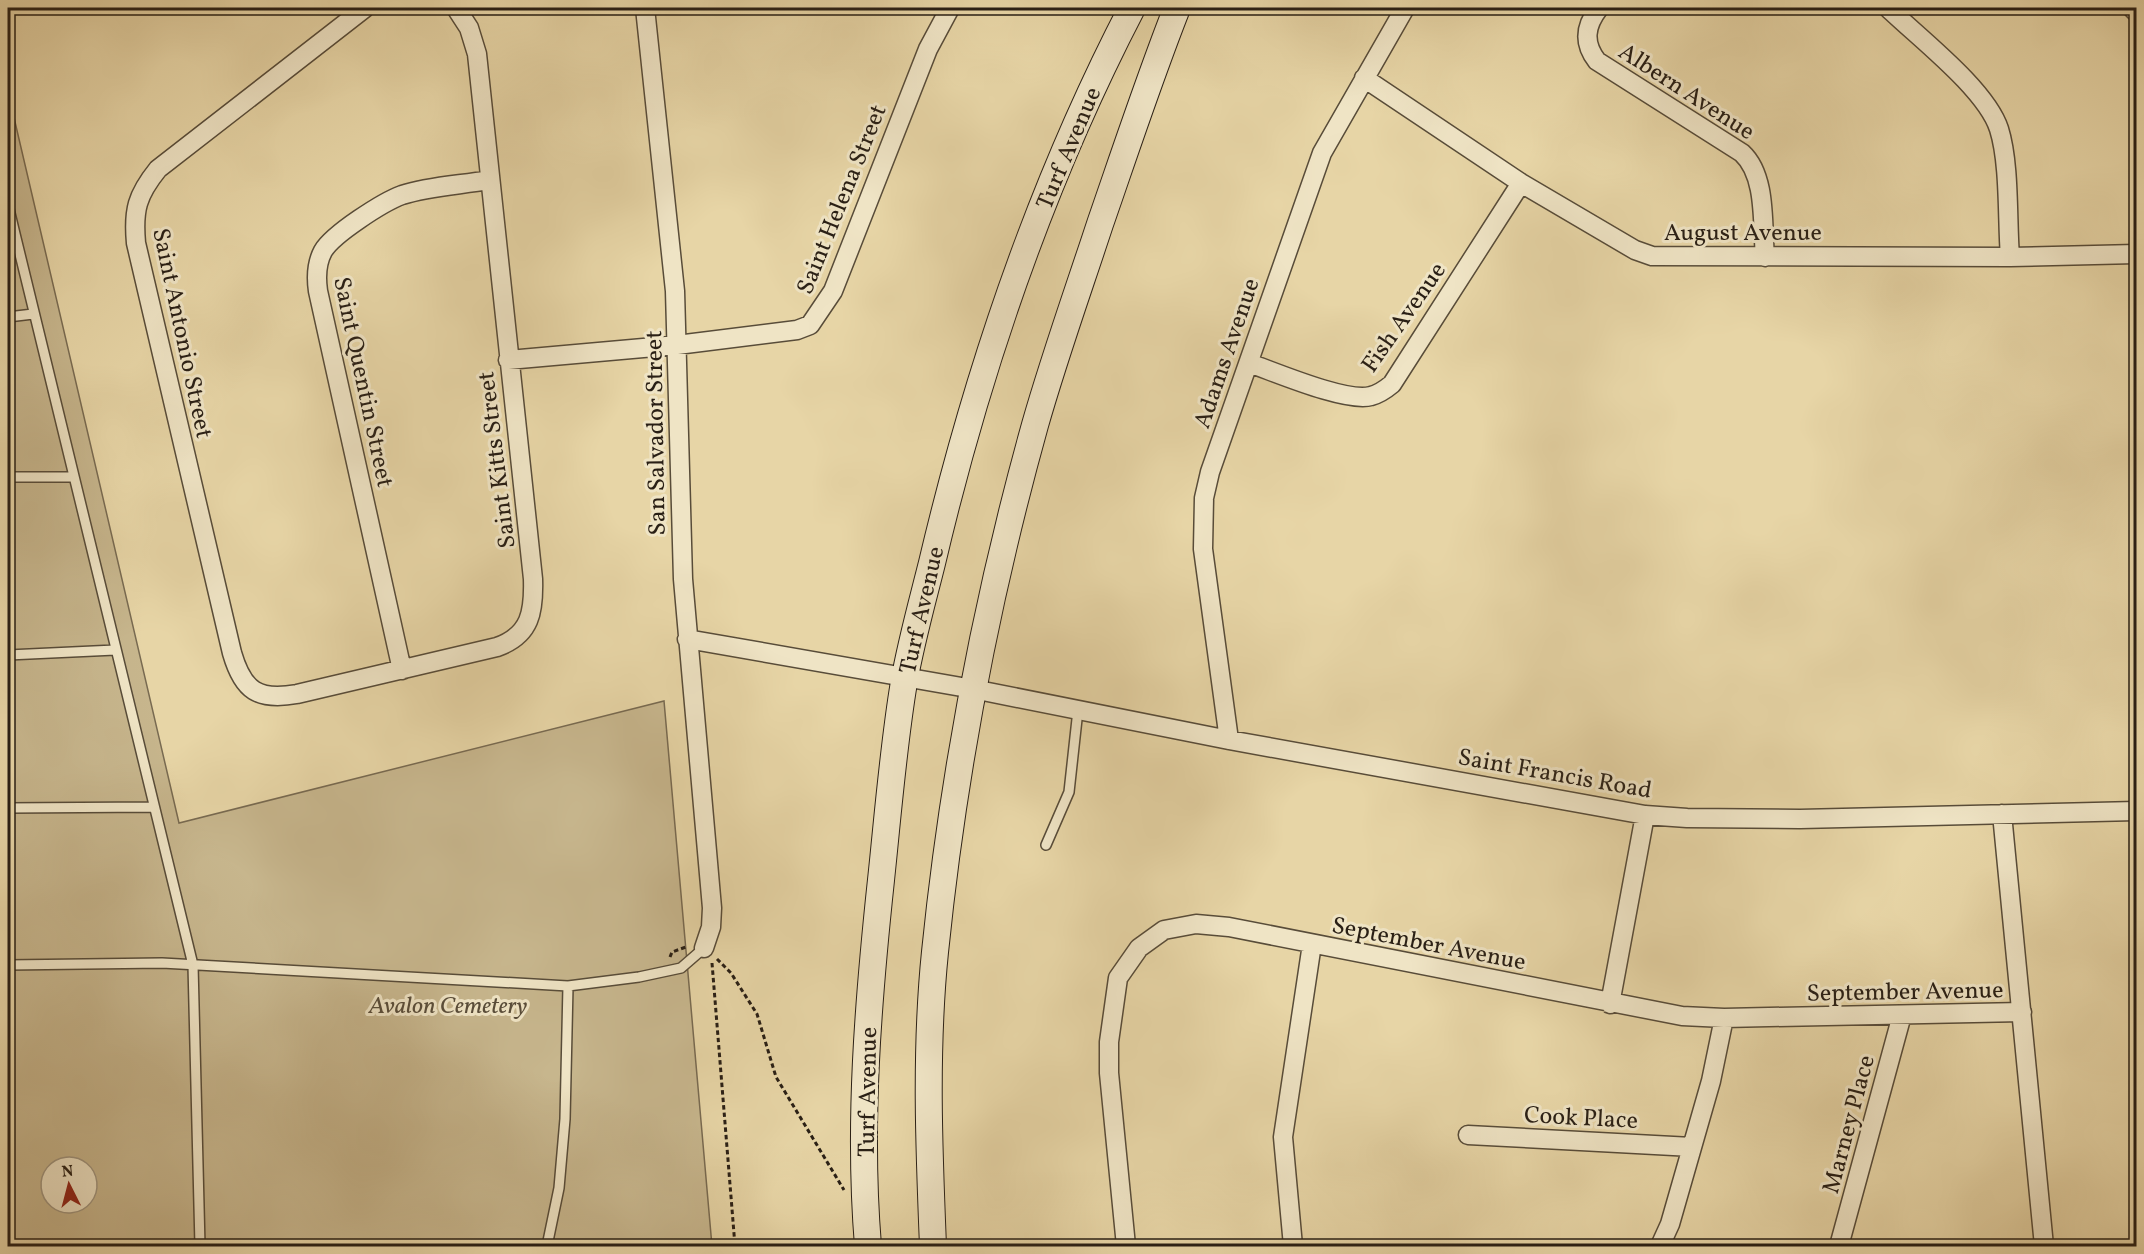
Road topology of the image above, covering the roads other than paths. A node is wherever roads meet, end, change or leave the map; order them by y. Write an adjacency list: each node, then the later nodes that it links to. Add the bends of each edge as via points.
1 (365, 8): 32 (street, Saint Antonio Street, via 158,169 145,185 134,219 139,255 232,653 244,682)
2 (456, 8): 13 (street, Saint Kitts Street, via 475,42)
3 (645, 8): 21 (street, San Salvador Street, via 668,218)
4 (950, 8): 21 (street, Saint Helena Street, via 924,60 833,291 817,318 810,326 797,330)
5 (1132, 8): 30 (main road, Turf Avenue, via 1057,171 996,332 945,505)
6 (1177, 8): 31 (main road, Turf Avenue, via 1140,106 1035,424)
7 (1405, 8): 12 (street, Adams Avenue)
8 (1599, 8): 17 (street, Albern Avenue, via 1588,26 1586,39 1598,62 1752,163)
9 (1888, 8): 18 (street, via 1978,94 1994,117 2002,142)
10 (2132, 8): 11 (street)
11 (2136, 12)
12 (1364, 78): 14 (street, August Avenue); 23 (street, Adams Avenue, via 1315,170)
13 (489, 180): 22 (street, Saint Kitts Street); 29 (street, Saint Quentin Street, via 393,199 336,237 318,261 318,291)
14 (1521, 183): 17 (street, August Avenue, via 1652,256); 23 (street, Fish Avenue, via 1392,384 1382,392 1349,396)
15 (8, 205): 19 (lane)
16 (2136, 254): 18 (street, August Avenue)
17 (1765, 257): 18 (street, August Avenue)
18 (2010, 257)
19 (33, 314): 20 (lane); 25 (lane)
20 (8, 317)
21 (677, 345): 22 (street, Saint Helena Street); 26 (street, San Salvador Street, via 680,523)
22 (508, 360): 29 (street, Saint Kitts Street, via 534,579 530,619 509,643)
23 (1249, 363): 34 (street, Adams Avenue, via 1210,472 1203,521 1203,549)
24 (8, 477): 25 (lane)
25 (72, 477): 27 (lane)
26 (687, 639): 30 (street); 42 (street, San Salvador Street, via 712,908)
27 (115, 651): 28 (lane); 35 (lane)
28 (8, 655)
29 (402, 670): 32 (street, Saint Kitts Street, via 284,697)
30 (904, 678): 31 (street, Saint Francis Road); 54 (main road, Turf Avenue, via 873,947 865,1100)
31 (973, 689): 33 (street, Saint Francis Road); 55 (main road, Turf Avenue, via 934,956 929,1137)
32 (254, 692)
33 (1078, 710): 34 (street, Saint Francis Road); 40 (lane, via 1068,792)
34 (1229, 740): 39 (street, Saint Francis Road)
35 (154, 807): 36 (lane); 44 (lane)
36 (8, 808)
37 (2136, 811): 38 (street, Saint Francis Road)
38 (2002, 814): 39 (street, Saint Francis Road, via 1800,819); 47 (street)
39 (1645, 815): 46 (street)
40 (1046, 845)
41 (1312, 944): 46 (street, September Avenue); 56 (street, September Avenue, via 1196,924 1164,930 1139,948 1118,978 1109,1074); 57 (street, via 1283,1137)
42 (704, 948): 45 (lane, via 681,968)
43 (8, 965): 44 (lane)
44 (193, 965): 45 (lane); 52 (lane)
45 (568, 986): 53 (lane, via 565,1119 559,1188)
46 (1610, 1004): 49 (street, September Avenue, via 1682,1016)
47 (2022, 1012): 48 (street, September Avenue); 60 (street)
48 (1902, 1015): 49 (street, September Avenue); 59 (street, Marney Place)
49 (1724, 1018): 51 (street)
50 (1468, 1136): 51 (street, Cook Place)
51 (1692, 1147): 58 (street)
52 (200, 1246)
53 (547, 1246)
54 (868, 1246)
55 (933, 1246)
56 (1126, 1246)
57 (1293, 1246)
58 (1660, 1246)
59 (1839, 1246)
60 (2044, 1246)

